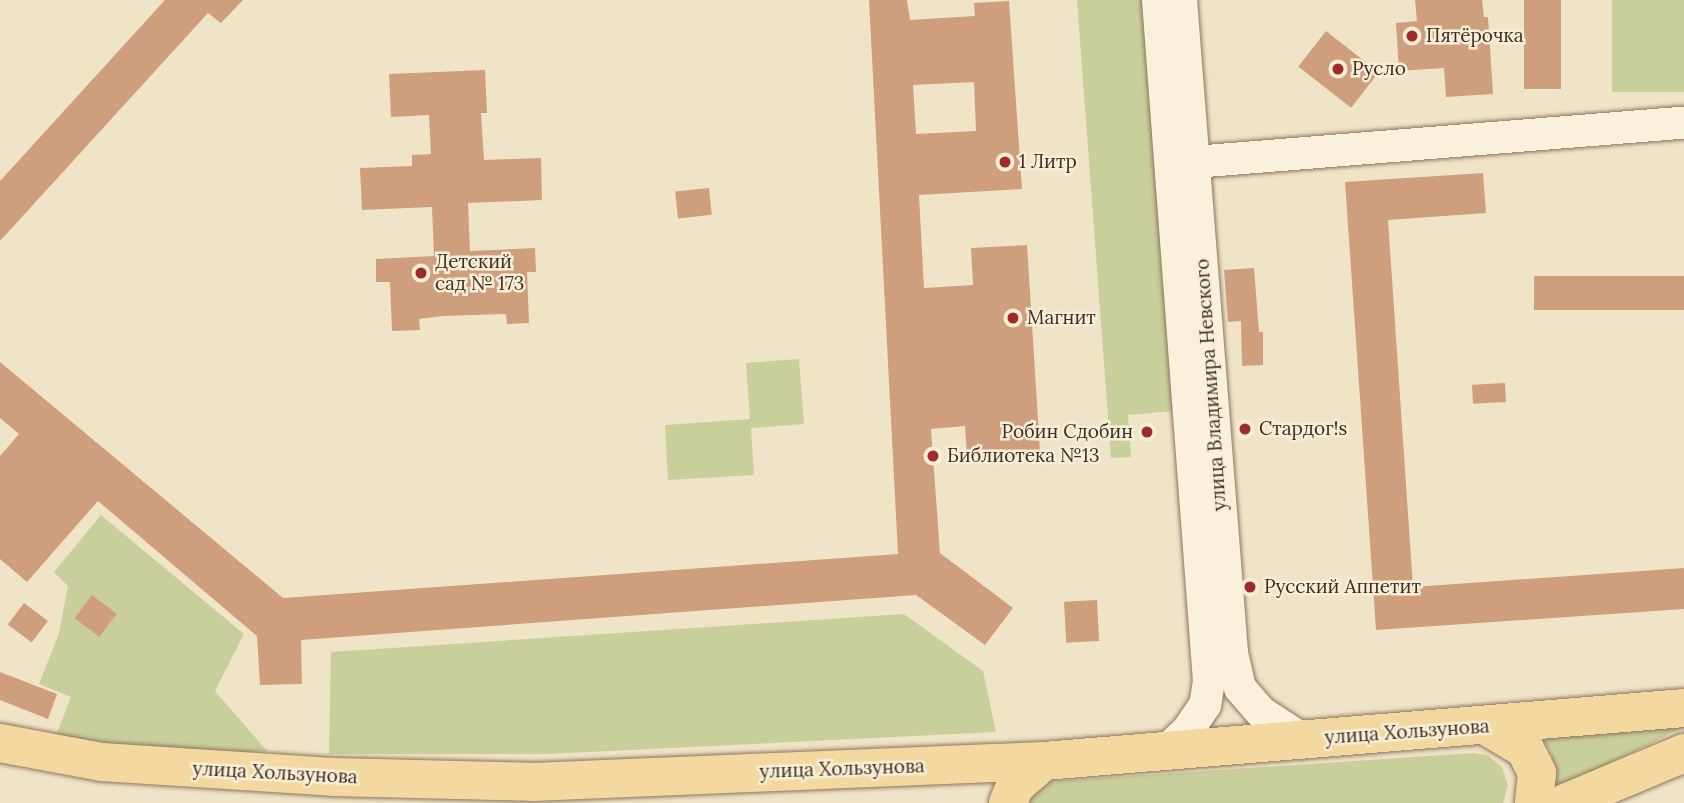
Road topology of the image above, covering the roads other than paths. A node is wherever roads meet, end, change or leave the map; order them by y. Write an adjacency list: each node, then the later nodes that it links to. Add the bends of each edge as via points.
1 (1158, 0): 9 (street, улица Владимира Невского, via 1209,681 1205,705)
2 (1181, 0): 4 (street, улица Владимира Невского)
3 (1684, 123): 4 (street)
4 (1194, 162): 7 (street, улица Владимира Невского, via 1232,653 1240,688 1262,713)
5 (1684, 708): 6 (main road, улица Хользунова)
6 (1488, 727): 7 (main road, улица Хользунова); 16 (main road, via 1525,749 1537,773)
7 (1302, 739): 9 (main road, улица Хользунова)
8 (0, 743): 13 (main road, улица Хользунова, via 102,762)
9 (1167, 750): 11 (main road, улица Хользунова)
10 (1684, 753): 17 (main road)
11 (1044, 761): 13 (main road, улица Хользунова); 15 (main road, via 1015,786)
12 (0, 764): 14 (main road, улица Хользунова, via 98,783)
13 (656, 790)
14 (472, 803)
15 (1007, 803)
16 (1534, 803)
17 (1565, 803)

